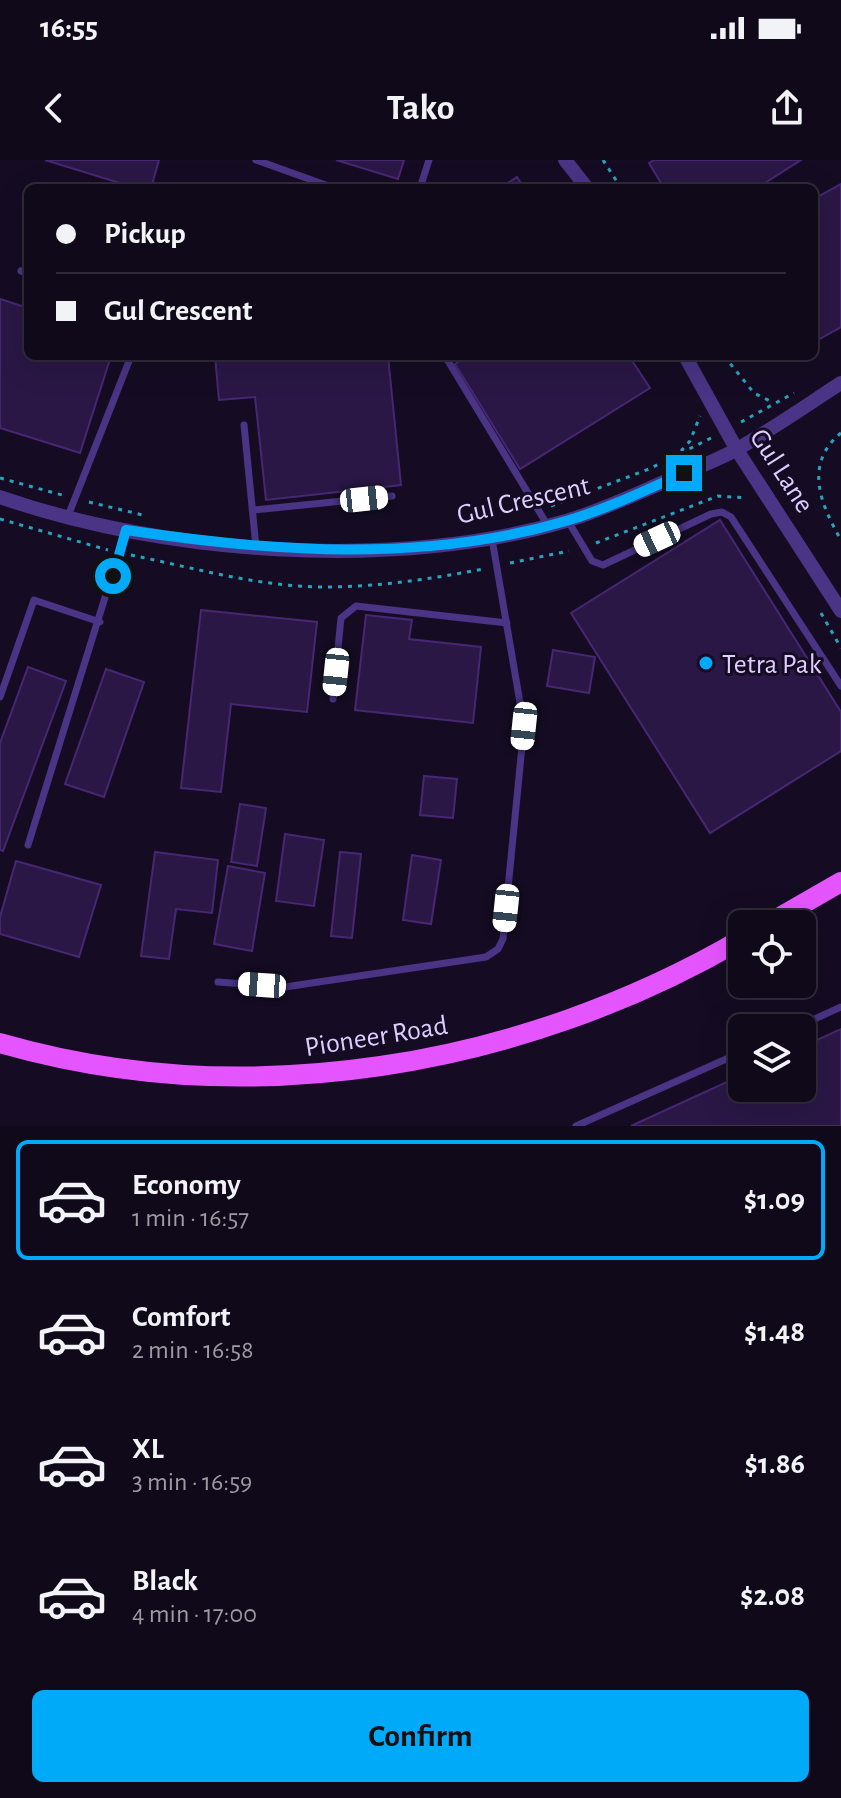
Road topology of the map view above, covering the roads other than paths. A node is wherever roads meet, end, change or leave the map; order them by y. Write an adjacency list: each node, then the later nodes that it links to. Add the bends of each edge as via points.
1 (256, 160): 4 (lane)
2 (429, 160): 5 (lane)
3 (565, 160): 6 (street)
4 (323, 184)
5 (421, 184)
6 (584, 184)
7 (129, 360): 16 (lane)
8 (447, 360): 18 (lane)
9 (687, 360): 12 (street, Gul Lane)
10 (841, 383): 12 (street, Gul Crescent)
11 (244, 425): 15 (lane)
12 (737, 450): 17 (street, Gul Crescent); 22 (street, Gul Lane)
13 (392, 496): 15 (lane)
14 (0, 497): 16 (street, Gul Crescent)
15 (254, 510): 21 (lane)
16 (68, 516): 19 (street, Gul Crescent)
17 (568, 520): 18 (street, Gul Crescent); 25 (lane, via 592,561 603,565 711,514 731,517)
18 (548, 526): 20 (street, Gul Crescent)
19 (126, 530): 21 (street, Gul Crescent); 23 (lane)
20 (492, 539): 21 (street, Gul Crescent, via 329,550); 24 (lane)
21 (256, 547)
22 (841, 611)
23 (100, 622): 26 (lane, via 34,600); 28 (lane)
24 (507, 623): 27 (lane, via 356,606 341,618); 32 (lane, via 524,726 498,949 486,957 285,987)
25 (841, 686)
26 (0, 697)
27 (333, 699)
28 (28, 845)
29 (841, 882): 30 (main road)
30 (792, 910)
31 (728, 946): 35 (main road, Pioneer Road, via 593,1010 448,1056 375,1068 301,1076 198,1075 103,1066)
32 (218, 982)
33 (841, 1007): 34 (lane)
34 (816, 1018)
35 (0, 1043)
36 (728, 1058): 37 (lane)
37 (576, 1126)

